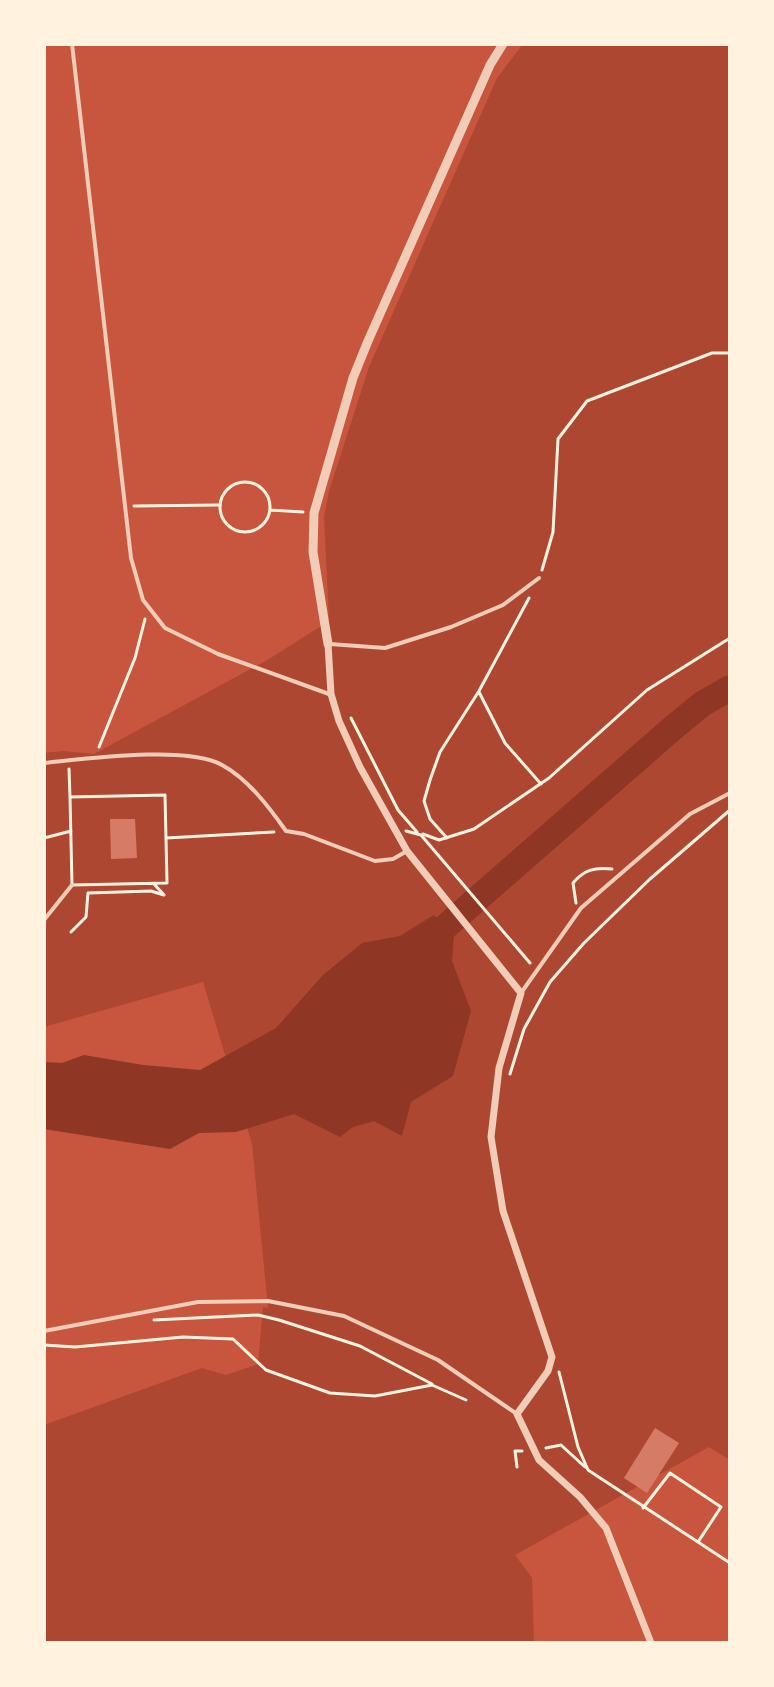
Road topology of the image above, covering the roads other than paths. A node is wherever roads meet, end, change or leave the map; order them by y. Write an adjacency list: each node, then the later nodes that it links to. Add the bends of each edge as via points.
1 (72, 44): 5 (lane, via 131,558 143,600 165,628)
2 (503, 44): 4 (street, via 353,378 314,513 313,552)
3 (539, 578): 4 (lane, via 503,605 385,648)
4 (328, 644): 5 (street)
5 (331, 694): 8 (street, via 360,767)
6 (44, 763): 8 (lane, via 174,754 220,763 269,806 286,831 375,861)
7 (730, 793): 11 (lane, via 690,814 579,910)
8 (407, 851): 11 (street)
9 (72, 885): 10 (lane)
10 (44, 920)
11 (521, 993): 13 (street, via 499,1068 491,1137 503,1211 552,1357)
12 (44, 1331): 13 (lane, via 198,1302 268,1301 344,1316 438,1360)
13 (517, 1414): 14 (street, via 551,1473 606,1528)
14 (651, 1643)

